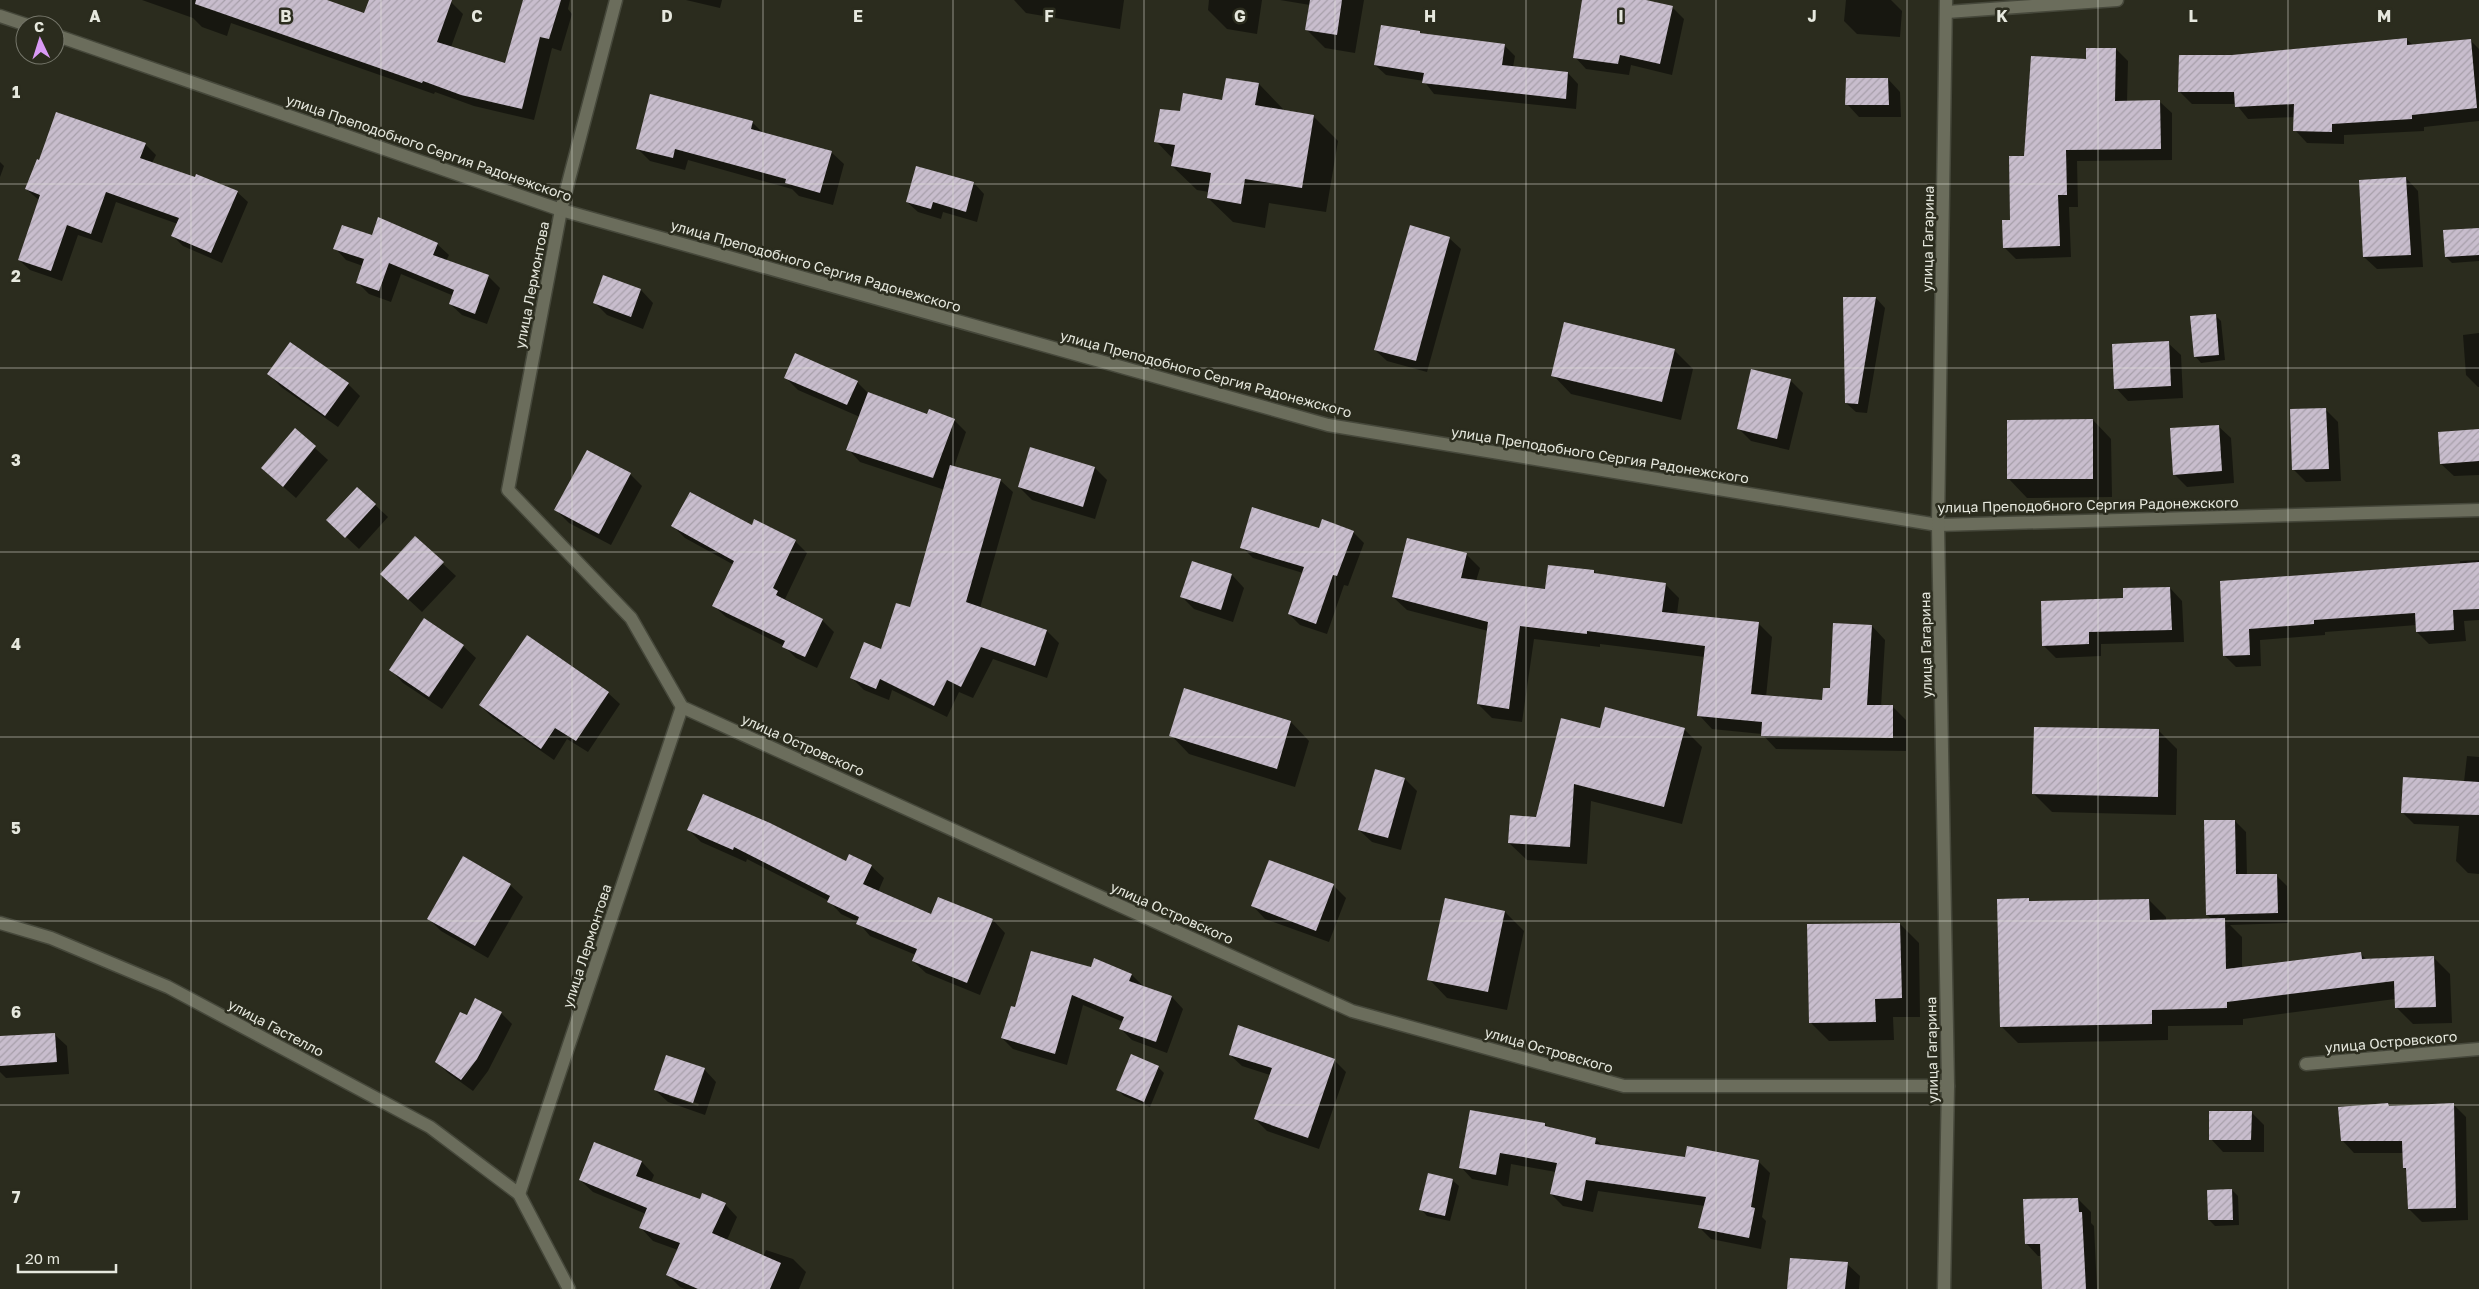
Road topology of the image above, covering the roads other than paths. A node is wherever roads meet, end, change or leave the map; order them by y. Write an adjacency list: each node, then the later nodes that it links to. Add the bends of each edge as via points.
1 (616, 0): 7 (street, улица Лермонтова)
2 (2117, 0): 3 (street)
3 (1946, 6): 9 (street, улица Гагарина)
4 (0, 16): 5 (street)
5 (15, 21)
6 (65, 38): 7 (street, улица Преподобного Сергия Радонежского)
7 (561, 210): 9 (street, улица Преподобного Сергия Радонежского, via 1328,425); 10 (street, улица Лермонтова, via 508,490 632,618)
8 (2479, 510): 9 (street, улица Преподобного Сергия Радонежского)
9 (1938, 526): 14 (street, улица Гагарина)
10 (682, 707): 14 (street, улица Островского, via 1352,1011 1624,1086); 15 (street, улица Лермонтова)
11 (0, 923): 15 (street, улица Гастелло, via 51,938 168,988 430,1127)
12 (2479, 1049): 13 (street, улица Островского)
13 (2306, 1064)
14 (1948, 1086): 17 (street, улица Гагарина)
15 (519, 1194): 16 (street)
16 (569, 1289)
17 (1944, 1289)

